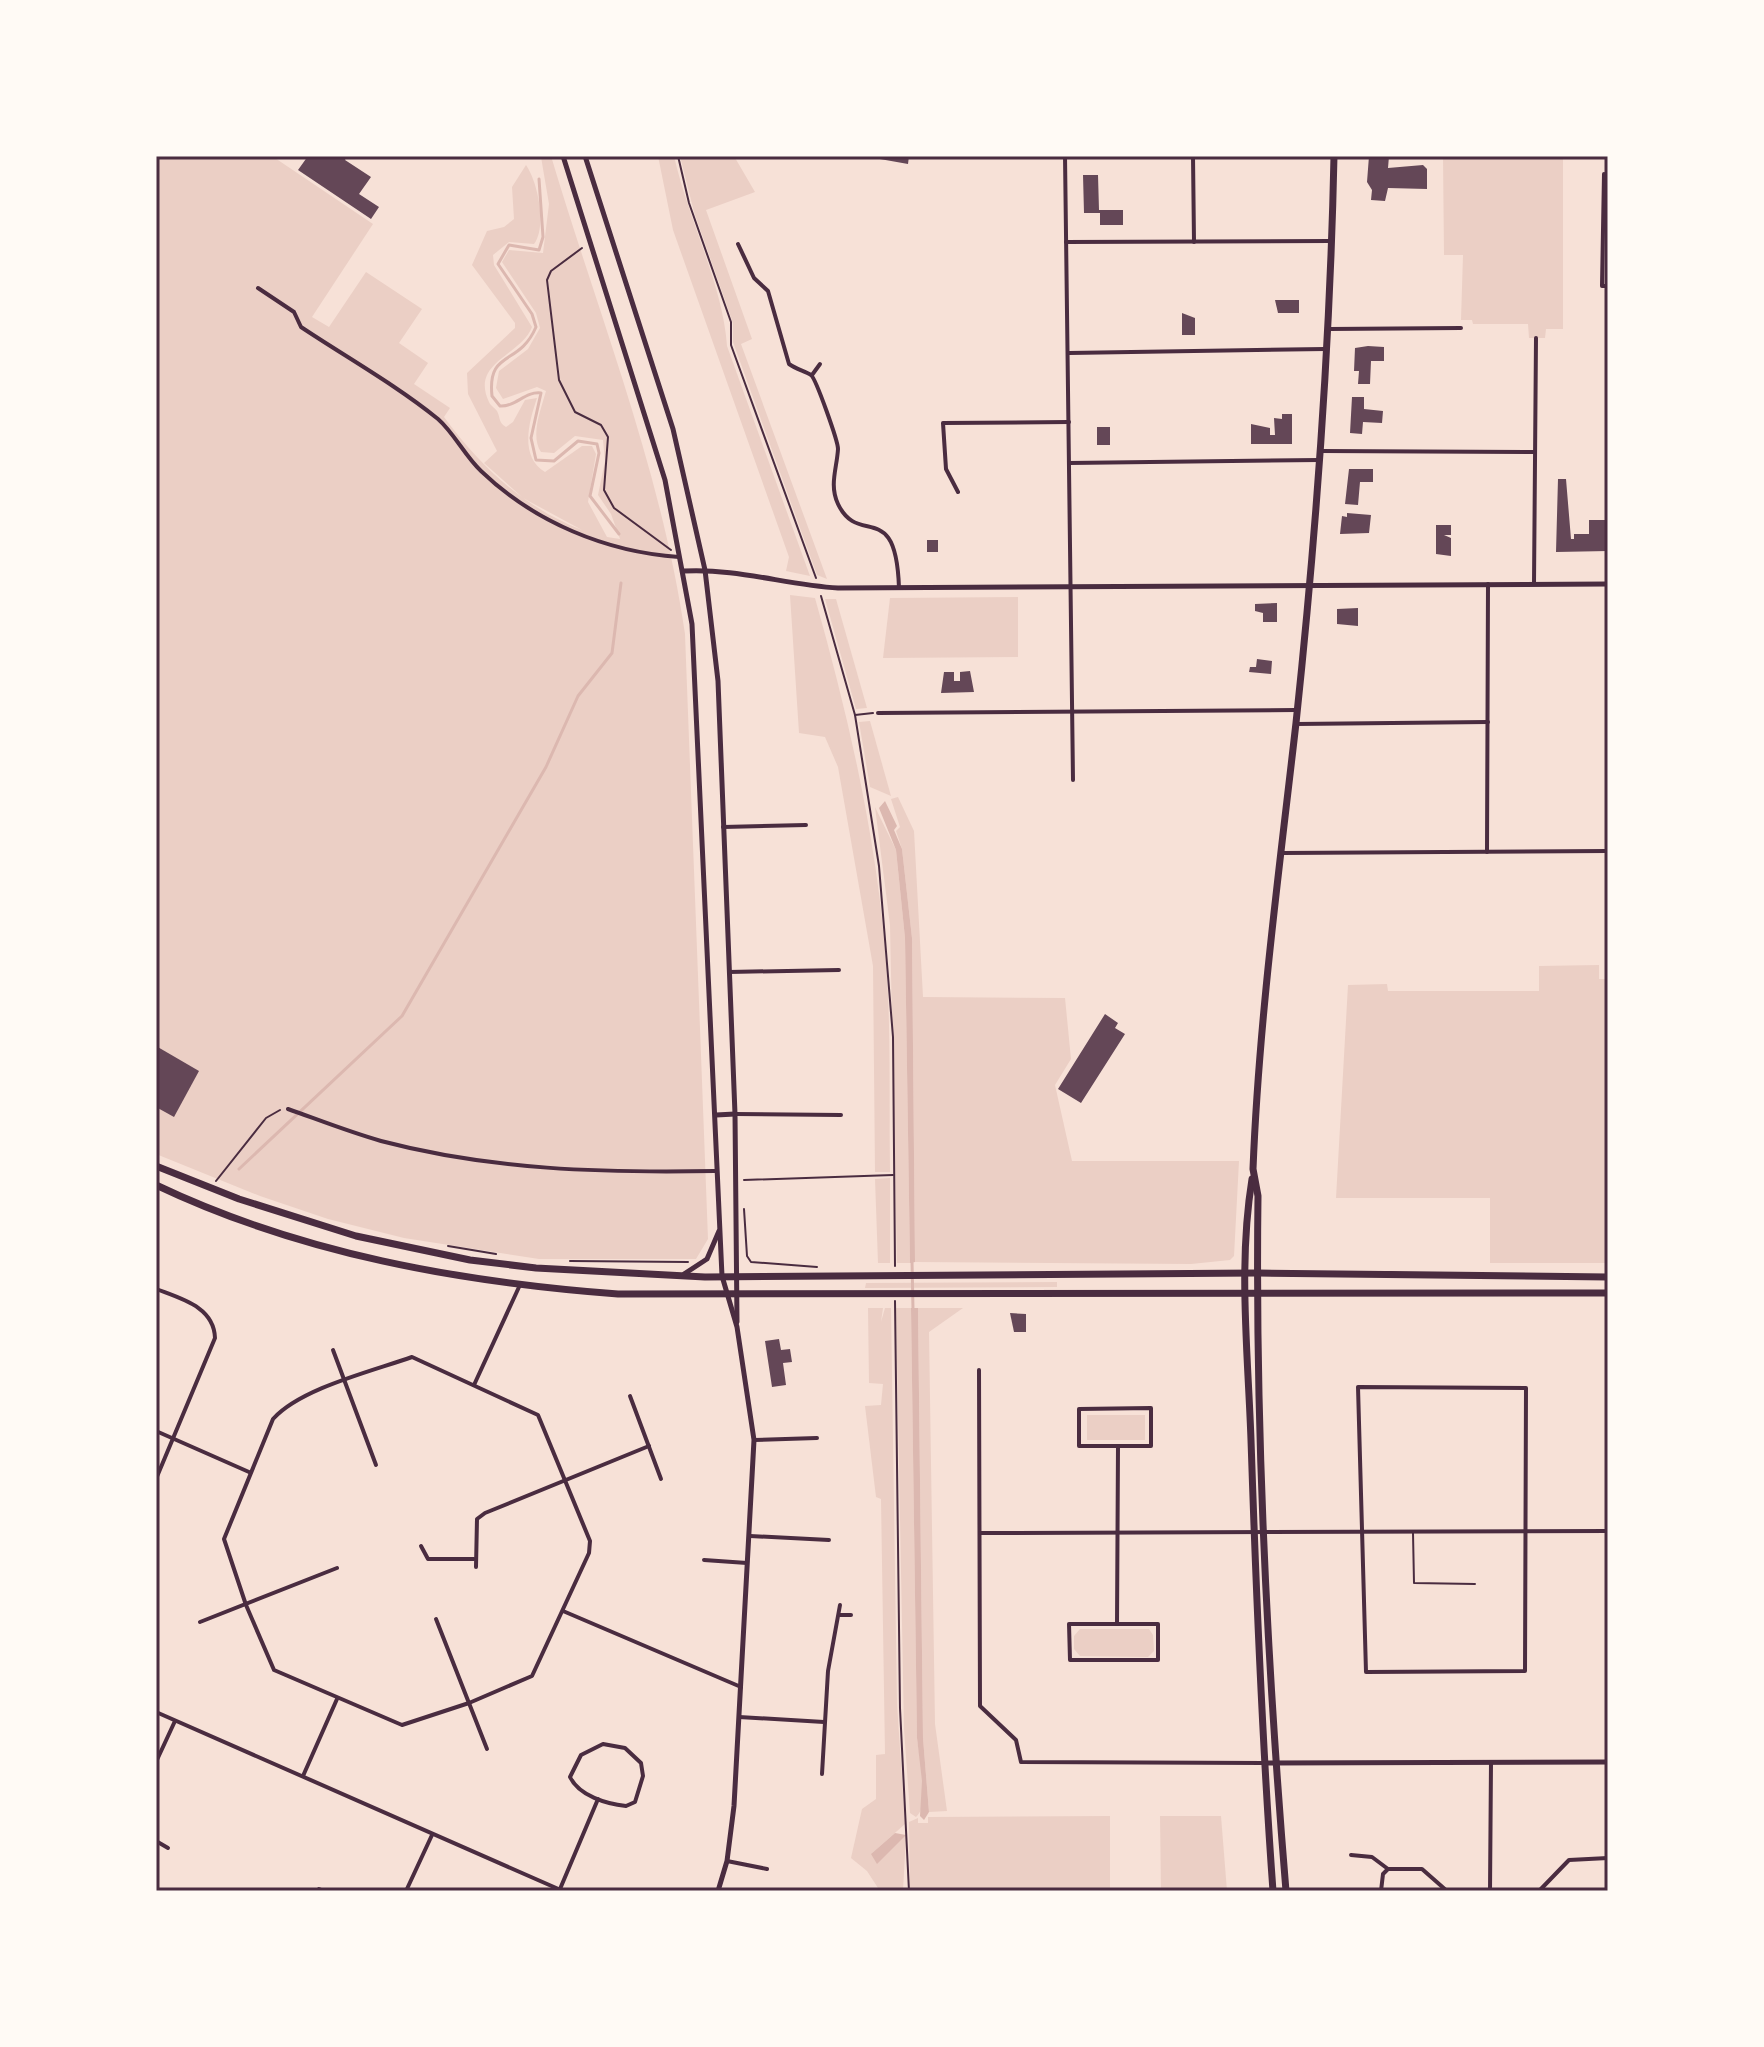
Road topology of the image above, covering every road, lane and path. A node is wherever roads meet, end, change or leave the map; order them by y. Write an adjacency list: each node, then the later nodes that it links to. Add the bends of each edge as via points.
1 (563, 156): 29 (street, via 651,429)
2 (585, 156): 30 (street, via 673,429)
3 (678, 156): 32 (path, via 731,322 731,345)
4 (1065, 156): 10 (street)
5 (1193, 156): 11 (street)
6 (1334, 156): 9 (highway)
7 (1604, 174): 8 (street)
8 (1606, 194): 14 (street, via 1602,286)
9 (1331, 241): 11 (street); 17 (highway)
10 (1066, 242): 11 (street); 20 (street)
11 (1194, 242)
12 (738, 244): 22 (street, via 754,278 768,291 789,364)
13 (579, 250): 28 (path, via 547,280 559,380 575,412 601,425 608,437 607,497)
14 (1608, 286)
15 (258, 288): 29 (street, via 294,312 301,327 442,422 466,457 502,491 556,524 604,542)
16 (1461, 328): 17 (street)
17 (1326, 329): 19 (highway)
18 (1536, 338): 24 (street)
19 (1325, 349): 20 (street); 25 (highway)
20 (1069, 353): 23 (street)
21 (820, 364): 22 (street)
22 (812, 375): 38 (street, via 836,437 833,484 838,505 853,520 891,538)
23 (1069, 422): 26 (street); 27 (street, via 943,423 946,469)
24 (1535, 452): 25 (street); 34 (street)
25 (1319, 456): 26 (street); 36 (highway)
26 (1069, 463): 37 (street)
27 (958, 492)
28 (660, 542)
29 (681, 557): 31 (street)
30 (705, 570): 31 (street); 38 (street, via 798,585); 47 (street, via 718,681)
31 (684, 571): 55 (street, via 700,732)
32 (817, 581)
33 (1488, 584): 34 (street); 36 (street); 43 (street)
34 (1534, 584): 35 (street)
35 (1608, 584)
36 (1308, 585): 37 (street); 40 (highway)
37 (1070, 587): 38 (street); 41 (street)
38 (899, 588)
39 (821, 596): 42 (path, via 855,715)
40 (1297, 710): 41 (street); 44 (highway)
41 (1072, 712): 42 (street); 45 (street)
42 (878, 713)
43 (1488, 722): 44 (street); 49 (street)
44 (1296, 724): 50 (highway)
45 (1073, 780)
46 (806, 825): 47 (street)
47 (723, 827): 52 (street)
48 (1608, 851): 49 (street)
49 (1487, 852): 50 (street)
50 (1279, 853): 58 (highway)
51 (839, 970): 52 (street)
52 (728, 972): 54 (street)
53 (288, 1109): 59 (street, via 383,1141 506,1165 610,1173); 61 (path, via 274,1110 266,1118)
54 (735, 1114): 55 (street); 56 (street); 75 (street)
55 (715, 1115): 65 (street)
56 (841, 1115)
57 (156, 1166): 72 (highway, via 313,1224 399,1246 512,1266)
58 (1253, 1169): 71 (highway); 73 (highway)
59 (715, 1171)
60 (894, 1175): 63 (path, via 742,1180)
61 (214, 1184)
62 (156, 1185): 77 (highway, via 322,1246)
63 (743, 1188)
64 (744, 1202): 70 (path, via 751,1262)
65 (721, 1227): 72 (street, via 707,1259); 74 (street)
66 (442, 1245): 67 (path)
67 (498, 1254)
68 (570, 1261): 69 (path)
69 (692, 1261)
70 (828, 1267)
71 (1258, 1273): 73 (highway); 76 (highway); 83 (highway)
72 (684, 1274): 74 (highway)
73 (1244, 1274): 75 (highway); 82 (highway)
74 (722, 1276): 75 (highway); 80 (street)
75 (738, 1277): 79 (street)
76 (1608, 1277)
77 (519, 1287): 80 (highway, via 618,1294); 88 (street)
78 (156, 1289): 91 (street, via 204,1310 215,1323 215,1338)
79 (738, 1291): 80 (highway); 82 (highway); 84 (street)
80 (724, 1292): 84 (street)
81 (1608, 1293): 83 (highway)
82 (1245, 1294): 83 (highway); 107 (highway)
83 (1259, 1294): 108 (highway)
84 (737, 1327): 93 (street)
85 (333, 1350): 87 (street)
86 (979, 1370): 105 (street)
87 (343, 1381): 88 (street, via 412,1357); 96 (street); 97 (street, via 282,1409)
88 (474, 1385): 99 (street, via 538,1415)
89 (630, 1396): 94 (street)
90 (156, 1431): 91 (street)
91 (173, 1438): 97 (street); 98 (street)
92 (817, 1438): 93 (street)
93 (754, 1440): 109 (street)
94 (649, 1446): 99 (street); 100 (street)
95 (1118, 1446): 95 (street, via 1079,1446 1079,1409 1151,1408 1151,1446); 106 (street)
96 (376, 1465)
97 (249, 1472): 118 (street, via 224,1539)
98 (156, 1479)
99 (567, 1479): 112 (street, via 477,1519); 120 (street, via 590,1541)
100 (661, 1479)
101 (1526, 1531): 102 (street); 103 (street, via 1525,1671 1366,1672); 103 (street, via 1526,1388 1358,1387); 104 (street)
102 (1608, 1531)
103 (1362, 1532): 104 (street); 108 (street)
104 (1413, 1532): 117 (lane, via 1414,1583)
105 (980, 1533): 106 (street); 137 (street, via 980,1706 1016,1740 1021,1762)
106 (1117, 1533): 107 (street); 125 (street)
107 (1254, 1533): 108 (street); 137 (highway)
108 (1265, 1533): 138 (highway)
109 (750, 1536): 110 (street); 114 (street)
110 (829, 1540)
111 (421, 1546): 112 (street, via 428,1559)
112 (474, 1559): 115 (street)
113 (704, 1560): 114 (street)
114 (749, 1563): 126 (street)
115 (476, 1567)
116 (337, 1568): 118 (street)
117 (1475, 1584)
118 (246, 1605): 124 (street); 127 (street, via 274,1670)
119 (840, 1605): 121 (street)
120 (563, 1611): 126 (street); 128 (street, via 532,1676)
121 (840, 1615): 122 (street); 132 (street, via 828,1671)
122 (851, 1615)
123 (436, 1619): 128 (street)
124 (200, 1622)
125 (1117, 1624): 125 (street, via 1158,1624 1158,1660 1070,1660 1069,1624)
126 (741, 1687): 130 (street)
127 (337, 1699): 128 (street, via 402,1725); 140 (street)
128 (469, 1703): 133 (street)
129 (156, 1712): 131 (street)
130 (739, 1717): 132 (street); 147 (street)
131 (175, 1720): 134 (street); 140 (street)
132 (825, 1722): 139 (street)
133 (487, 1749)
134 (156, 1762)
135 (1491, 1762): 136 (street); 138 (street); 157 (street)
136 (1608, 1762)
137 (1264, 1763): 138 (street); 153 (highway)
138 (1276, 1763): 154 (highway)
139 (822, 1774)
140 (303, 1776): 142 (street)
141 (598, 1799): 141 (street, via 570,1777 581,1755 603,1744 634,1754 643,1776 635,1802 626,1806); 150 (street)
142 (432, 1835): 150 (street); 151 (street)
143 (156, 1841): 144 (street)
144 (168, 1848)
145 (1351, 1855): 149 (street, via 1372,1857)
146 (1608, 1858): 158 (street, via 1569,1860)
147 (727, 1861): 148 (street); 152 (street)
148 (767, 1869)
149 (1388, 1869): 155 (street); 156 (street, via 1422,1869)
150 (561, 1890)
151 (406, 1891)
152 (718, 1891)
153 (1273, 1891)
154 (1286, 1891)
155 (1381, 1891)
156 (1447, 1891)
157 (1490, 1891)
158 (1539, 1891)

